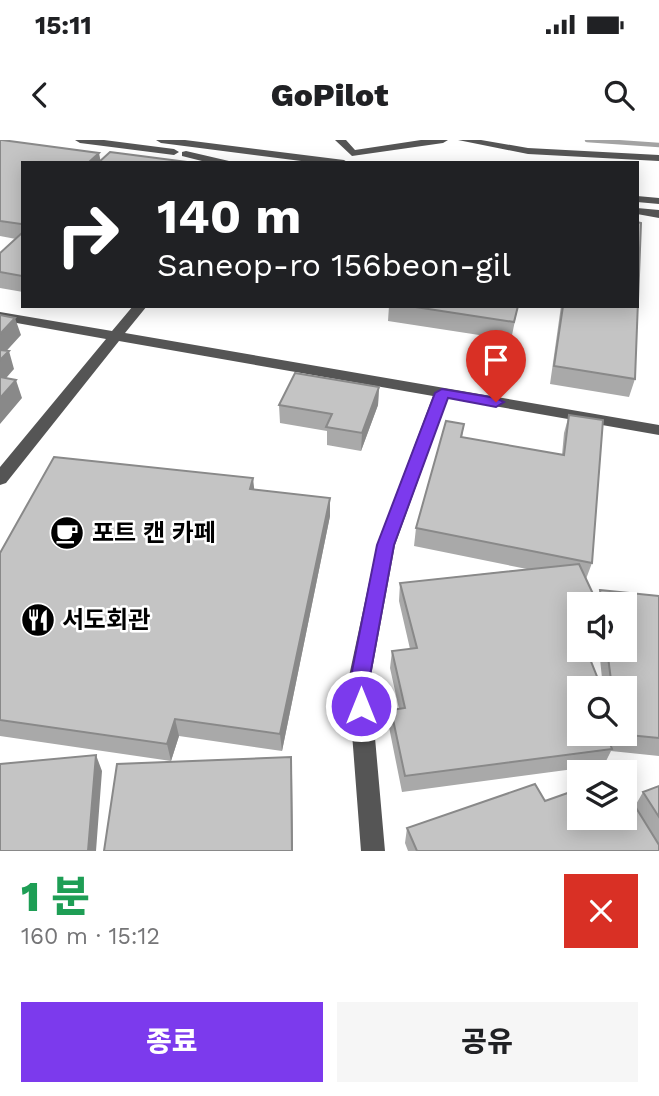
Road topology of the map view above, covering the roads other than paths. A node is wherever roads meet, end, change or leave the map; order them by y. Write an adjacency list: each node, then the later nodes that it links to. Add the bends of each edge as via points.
1 (80, 140): 6 (street)
2 (161, 140): 7 (street)
3 (340, 140): 4 (street, via 352,153)
4 (443, 140)
5 (463, 140): 8 (street, via 528,151)
6 (173, 152): 9 (street); 10 (street)
7 (266, 153): 11 (street); 12 (street)
8 (659, 158)
9 (216, 161)
10 (242, 161)
11 (259, 161)
12 (328, 161)
13 (639, 199): 14 (street)
14 (659, 201)
15 (639, 211): 16 (street)
16 (659, 214)
17 (138, 308): 19 (street)
18 (0, 316): 19 (street)
19 (114, 337): 20 (street); 22 (street)
20 (442, 393): 21 (street); 23 (street, via 386,545 359,681)
21 (659, 430)
22 (0, 479)
23 (373, 851)

